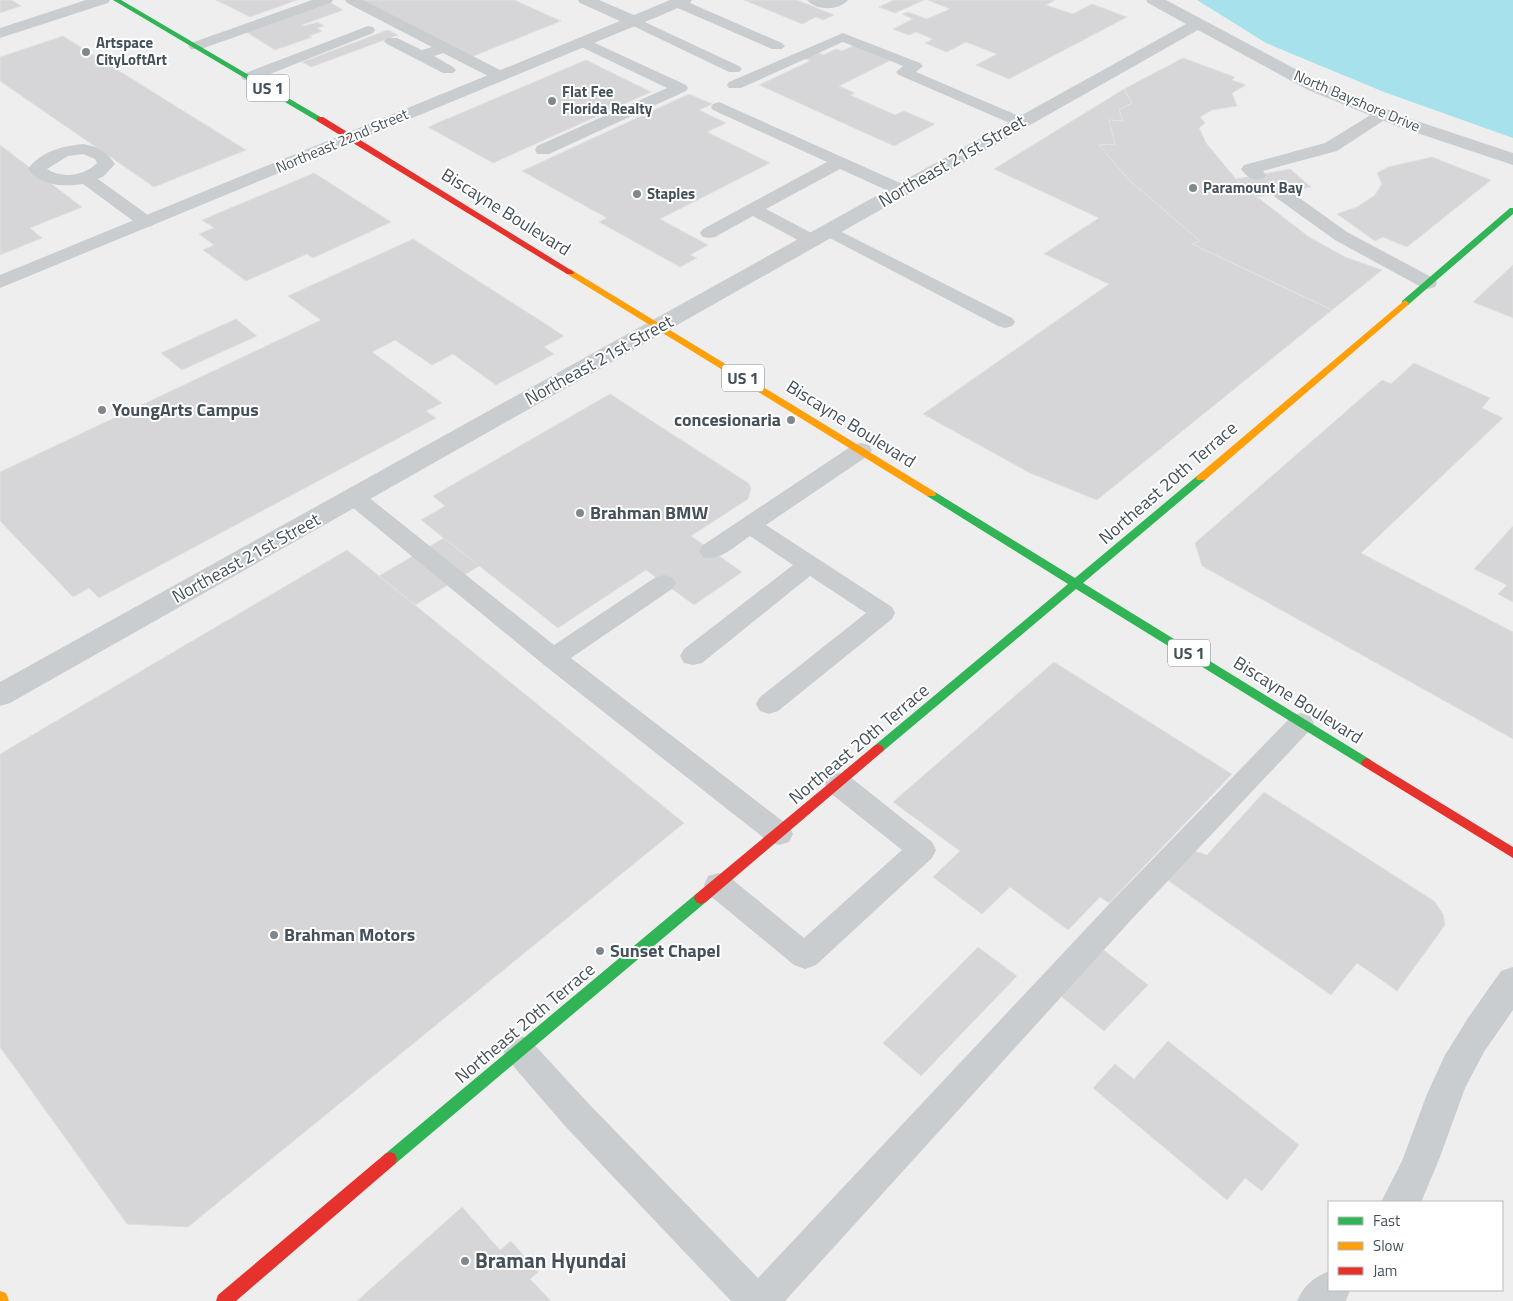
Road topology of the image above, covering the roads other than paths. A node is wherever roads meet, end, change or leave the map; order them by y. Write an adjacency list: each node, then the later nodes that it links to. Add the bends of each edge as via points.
1 (102, 0): 13 (street)
2 (116, 0): 16 (main road, Biscayne Boulevard / US 1)
3 (326, 0): 16 (lane)
4 (352, 0): 18 (lane)
5 (586, 0): 10 (street)
6 (814, 0): 7 (lane, via 829,5)
7 (841, 0)
8 (1154, 0): 11 (street, North Bayshore Drive)
9 (681, 1): 10 (street, Northeast 22nd Street); 17 (lane)
10 (634, 21): 15 (street, Northeast 22nd Street); 25 (lane, via 734,77 843,37 915,66 904,72)
11 (1198, 24): 24 (street, North Bayshore Drive, via 1314,86); 25 (street, Northeast 21st Street)
12 (368, 30): 22 (lane)
13 (0, 33)
14 (392, 41): 19 (lane)
15 (582, 42): 21 (street, Northeast 22nd Street); 27 (lane, via 680,88)
16 (196, 46): 22 (main road, Biscayne Boulevard / US 1)
17 (777, 46)
18 (444, 47): 19 (lane); 21 (lane)
19 (421, 56): 20 (lane)
20 (448, 70)
21 (500, 76): 26 (street, Northeast 22nd Street)
22 (249, 77): 26 (main road, Biscayne Boulevard / US 1)
23 (720, 107): 29 (lane)
24 (1383, 114): 28 (street, North Bayshore Drive); 30 (lane, via 1331,147 1250,170)
25 (1020, 122): 32 (street, Northeast 21st Street)
26 (350, 137): 36 (street, Northeast 22nd Street); 43 (main road, Biscayne Boulevard / US 1)
27 (543, 150)
28 (1513, 160)
29 (840, 162): 32 (lane); 34 (lane)
30 (1257, 175)
31 (86, 178): 36 (lane)
32 (901, 190): 37 (street, Northeast 21st Street)
33 (1281, 192): 41 (lane, via 1340,236)
34 (752, 209): 38 (lane); 39 (lane)
35 (1513, 210): 41 (main road, Northeast 20th Terrace)
36 (146, 222): 40 (street, Northeast 22nd Street)
37 (830, 231): 39 (street, Northeast 21st Street); 42 (lane)
38 (709, 233)
39 (813, 241): 43 (street, Northeast 21st Street)
40 (0, 282)
41 (1428, 283): 50 (main road, Northeast 20th Terrace)
42 (1005, 322)
43 (659, 326): 44 (main road, Biscayne Boulevard / US 1); 45 (street, Northeast 21st Street)
44 (861, 450): 46 (lane); 50 (main road, Biscayne Boulevard / US 1)
45 (354, 497): 52 (lane); 53 (street, Northeast 21st Street)
46 (750, 525): 47 (lane); 48 (lane)
47 (711, 551)
48 (810, 564): 51 (lane); 54 (lane, via 883,613)
49 (664, 583): 52 (lane)
50 (1077, 584): 55 (main road, Biscayne Boulevard / US 1); 56 (main road, Northeast 20th Terrace)
51 (693, 656)
52 (553, 658): 57 (lane)
53 (0, 696)
54 (769, 704)
55 (1301, 723): 58 (main road, Biscayne Boulevard / US 1); 66 (lane, via 1122,910)
56 (838, 784): 57 (main road, Northeast 20th Terrace); 59 (lane, via 922,850 805,956)
57 (779, 834): 59 (main road, Northeast 20th Terrace)
58 (1513, 853)
59 (718, 884): 61 (main road, Northeast 20th Terrace)
60 (1513, 982): 62 (street, via 1451,1079 1424,1153)
61 (519, 1050): 64 (main road, Northeast 20th Terrace); 65 (lane)
62 (1400, 1201)
63 (1330, 1291): 67 (street)
64 (224, 1301)
65 (755, 1301)
66 (761, 1301)
67 (1317, 1301)

